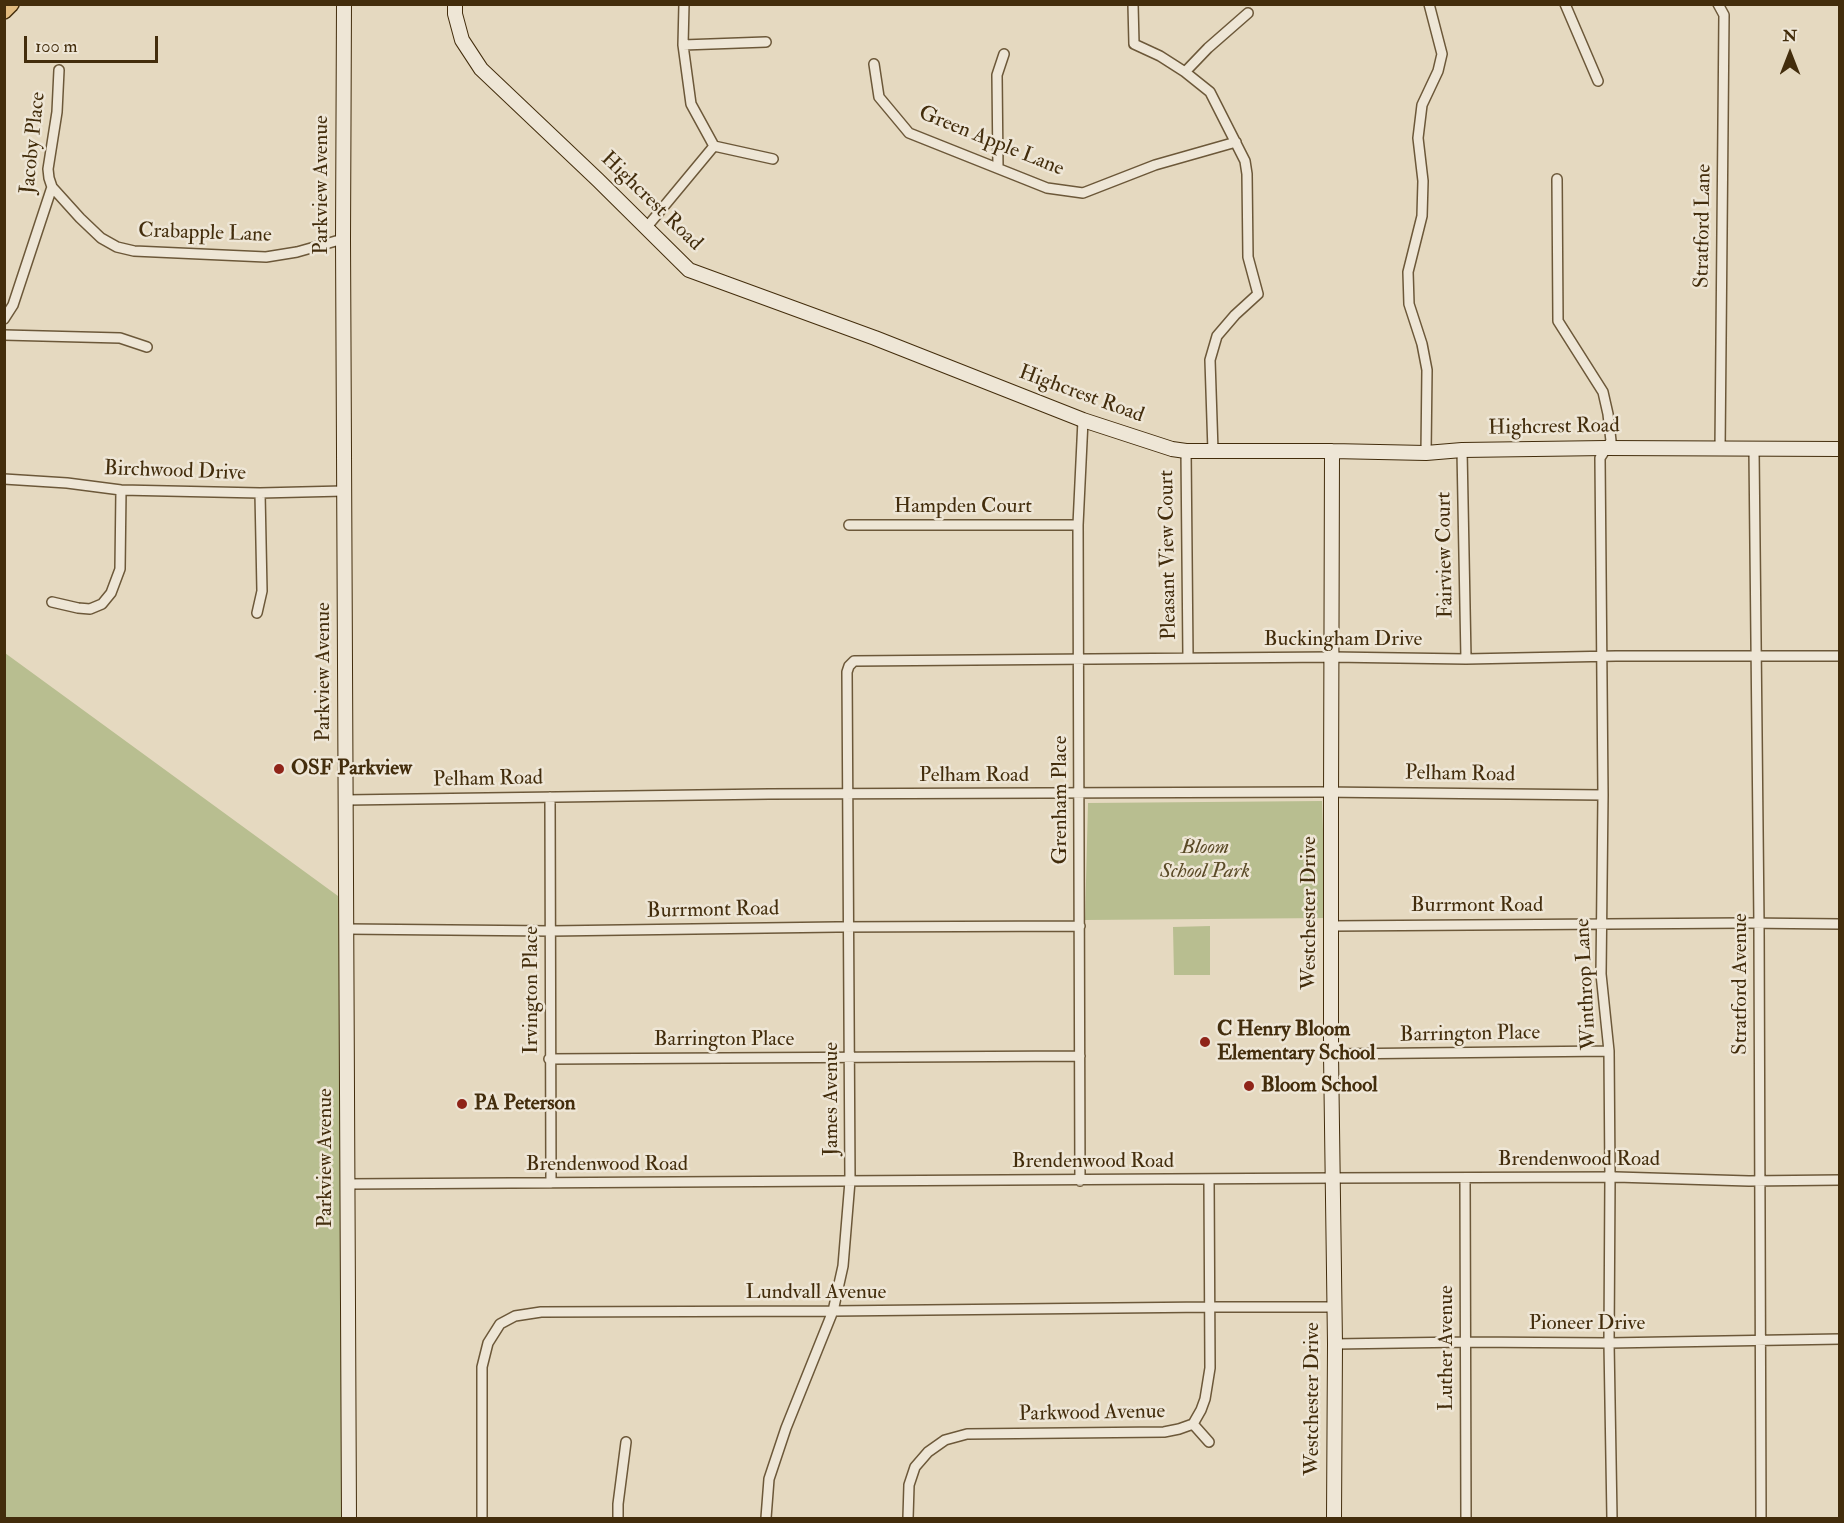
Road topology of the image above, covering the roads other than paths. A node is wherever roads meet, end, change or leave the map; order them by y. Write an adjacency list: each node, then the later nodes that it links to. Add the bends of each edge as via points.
1 (10, 4): 9 (main road)
2 (344, 4): 25 (street, Parkview Avenue)
3 (455, 4): 24 (street, Highcrest Road, via 462,40 482,69)
4 (684, 4): 12 (street)
5 (1133, 4): 16 (street, via 1134,44)
6 (1429, 4): 38 (street, via 1442,54 1422,105 1418,138 1422,216 1408,273 1409,304 1427,370)
7 (1565, 4): 17 (street)
8 (1718, 4): 33 (street, Stratford Lane, via 1724,15)
9 (4, 11)
10 (1248, 13): 16 (street)
11 (766, 42): 12 (street)
12 (683, 45): 19 (street, via 691,104)
13 (1004, 54): 21 (street, via 997,75)
14 (873, 64): 21 (street, Green Apple Lane, via 879,97 909,133)
15 (59, 70): 23 (street, Jacoby Place, via 48,169)
16 (1185, 72): 18 (street, via 1210,92)
17 (1598, 81)
18 (1236, 142): 21 (street, Green Apple Lane, via 1155,165 1083,193 1047,188); 36 (street, via 1247,174 1248,257 1258,294 1217,336 1210,360)
19 (714, 146): 20 (street); 24 (street)
20 (772, 159)
21 (998, 168)
22 (1557, 179): 30 (street, Winthrop Lane, via 1558,321 1603,392 1611,441)
23 (52, 187): 25 (street, Crabapple Lane, via 101,238 134,251 266,257); 26 (street, Jacoby Place, via 13,305)
24 (646, 228): 29 (street, Highcrest Road, via 689,270)
25 (343, 239): 41 (street, Parkview Avenue)
26 (4, 319)
27 (4, 335): 28 (street, via 120,338)
28 (147, 347)
29 (1083, 420): 35 (street, Highcrest Road); 44 (street, Grenham Place)
30 (1606, 448): 32 (street, Highcrest Road); 33 (street, Highcrest Road); 47 (street, Winthrop Lane, via 1600,458)
31 (1839, 449): 34 (street, Highcrest Road)
32 (1462, 450): 38 (street, Highcrest Road); 53 (street, Fairview Court)
33 (1720, 450): 34 (street, Highcrest Road)
34 (1754, 450): 48 (street, Stratford Avenue)
35 (1186, 451): 36 (street, Highcrest Road); 52 (street, Pleasant View Court)
36 (1213, 451): 37 (street, Highcrest Road)
37 (1332, 451): 38 (street, Highcrest Road); 50 (street, Westchester Drive)
38 (1426, 453)
39 (4, 478): 40 (street, Birchwood Drive)
40 (122, 490): 42 (street, Birchwood Drive); 45 (street, via 120,569 111,593 102,604 90,609)
41 (344, 490): 42 (street, Birchwood Drive); 60 (street, Parkview Avenue)
42 (260, 493): 46 (street, via 262,591)
43 (849, 525): 44 (street, Hampden Court)
44 (1078, 525): 51 (street, Grenham Place)
45 (52, 602)
46 (257, 613)
47 (1602, 656): 48 (street, Buckingham Drive); 53 (street, Buckingham Drive); 58 (street, Winthrop Lane)
48 (1755, 656): 49 (street, Buckingham Drive); 62 (street, Stratford Avenue)
49 (1839, 656)
50 (1332, 657): 52 (street, Buckingham Drive); 53 (street, Buckingham Drive); 55 (street, Westchester Drive)
51 (1079, 658): 52 (street, Buckingham Drive); 54 (street, Buckingham Drive, via 854,661); 57 (street, Grenham Place)
52 (1188, 658)
53 (1466, 659)
54 (849, 666): 56 (street, James Avenue)
55 (1331, 792): 57 (street, Pelham Road); 58 (street, Pelham Road); 65 (street, Westchester Drive)
56 (849, 794): 57 (street, Pelham Road); 59 (street, Pelham Road); 66 (street, James Avenue)
57 (1079, 794): 64 (street, Grenham Place)
58 (1603, 795): 61 (street, Winthrop Lane)
59 (550, 797): 60 (street, Pelham Road); 68 (street, Irvington Place)
60 (346, 800): 67 (street, Parkview Avenue)
61 (1601, 923): 62 (street, Burrmont Road); 65 (street, Burrmont Road); 69 (street, Winthrop Lane)
62 (1759, 924): 63 (street, Burrmont Road); 81 (street, Stratford Avenue)
63 (1839, 924)
64 (1080, 926): 66 (street, Burrmont Road); 71 (street, Grenham Place)
65 (1332, 926): 70 (street, Westchester Drive)
66 (849, 927): 68 (street, Burrmont Road); 72 (street, James Avenue)
67 (346, 929): 68 (street, Burrmont Road); 83 (street, Parkview Avenue)
68 (551, 931): 73 (street, Irvington Place)
69 (1609, 1051): 70 (street, Barrington Place); 76 (street, Winthrop Lane)
70 (1331, 1054): 74 (street, Westchester Drive)
71 (1080, 1056): 72 (street, Barrington Place); 80 (street, Grenham Place)
72 (851, 1057): 73 (street, Barrington Place); 79 (street, James Avenue)
73 (549, 1059): 82 (street, Irvington Place)
74 (1333, 1178): 75 (street, Brendenwood Road); 77 (street, Brendenwood Road); 85 (street, Westchester Drive)
75 (1465, 1178): 76 (street, Brendenwood Road); 89 (street, Luther Avenue)
76 (1610, 1178): 81 (street, Brendenwood Road); 90 (street, Winthrop Lane)
77 (1209, 1180): 80 (street, Brendenwood Road); 84 (street, Parkwood Avenue)
78 (1839, 1180): 81 (street, Brendenwood Road)
79 (850, 1181): 80 (street, Brendenwood Road); 82 (street, Brendenwood Road); 86 (street, James Avenue, via 843,1266)
80 (1080, 1181)
81 (1758, 1181): 88 (street, Stratford Avenue)
82 (551, 1183): 83 (street, Brendenwood Road)
83 (347, 1184): 95 (street, Parkview Avenue)
84 (1210, 1306): 85 (street, Lundvall Avenue); 86 (street, Lundvall Avenue); 92 (street, Parkwood Avenue, via 1207,1389)
85 (1334, 1307): 91 (street, Westchester Drive)
86 (833, 1311): 96 (street, Lundvall Avenue, via 541,1312 515,1316 500,1324 488,1343 482,1367); 98 (street, James Avenue, via 786,1428 770,1479)
87 (1839, 1339): 88 (street, Pioneer Drive)
88 (1760, 1341): 90 (street, Pioneer Drive); 103 (street, Stratford Avenue)
89 (1465, 1342): 90 (street, Pioneer Drive); 91 (street, Pioneer Drive); 101 (street, Luther Avenue)
90 (1609, 1343): 102 (street, Winthrop Lane)
91 (1335, 1344): 100 (street, Westchester Drive)
92 (1193, 1424): 94 (street); 99 (street, Parkwood Avenue, via 1164,1432 967,1434 945,1440 915,1467 909,1485)
93 (626, 1442): 97 (street)
94 (1209, 1442)
95 (349, 1518)
96 (482, 1518)
97 (618, 1518)
98 (766, 1518)
99 (908, 1518)
100 (1334, 1518)
101 (1466, 1518)
102 (1612, 1518)
103 (1761, 1518)

